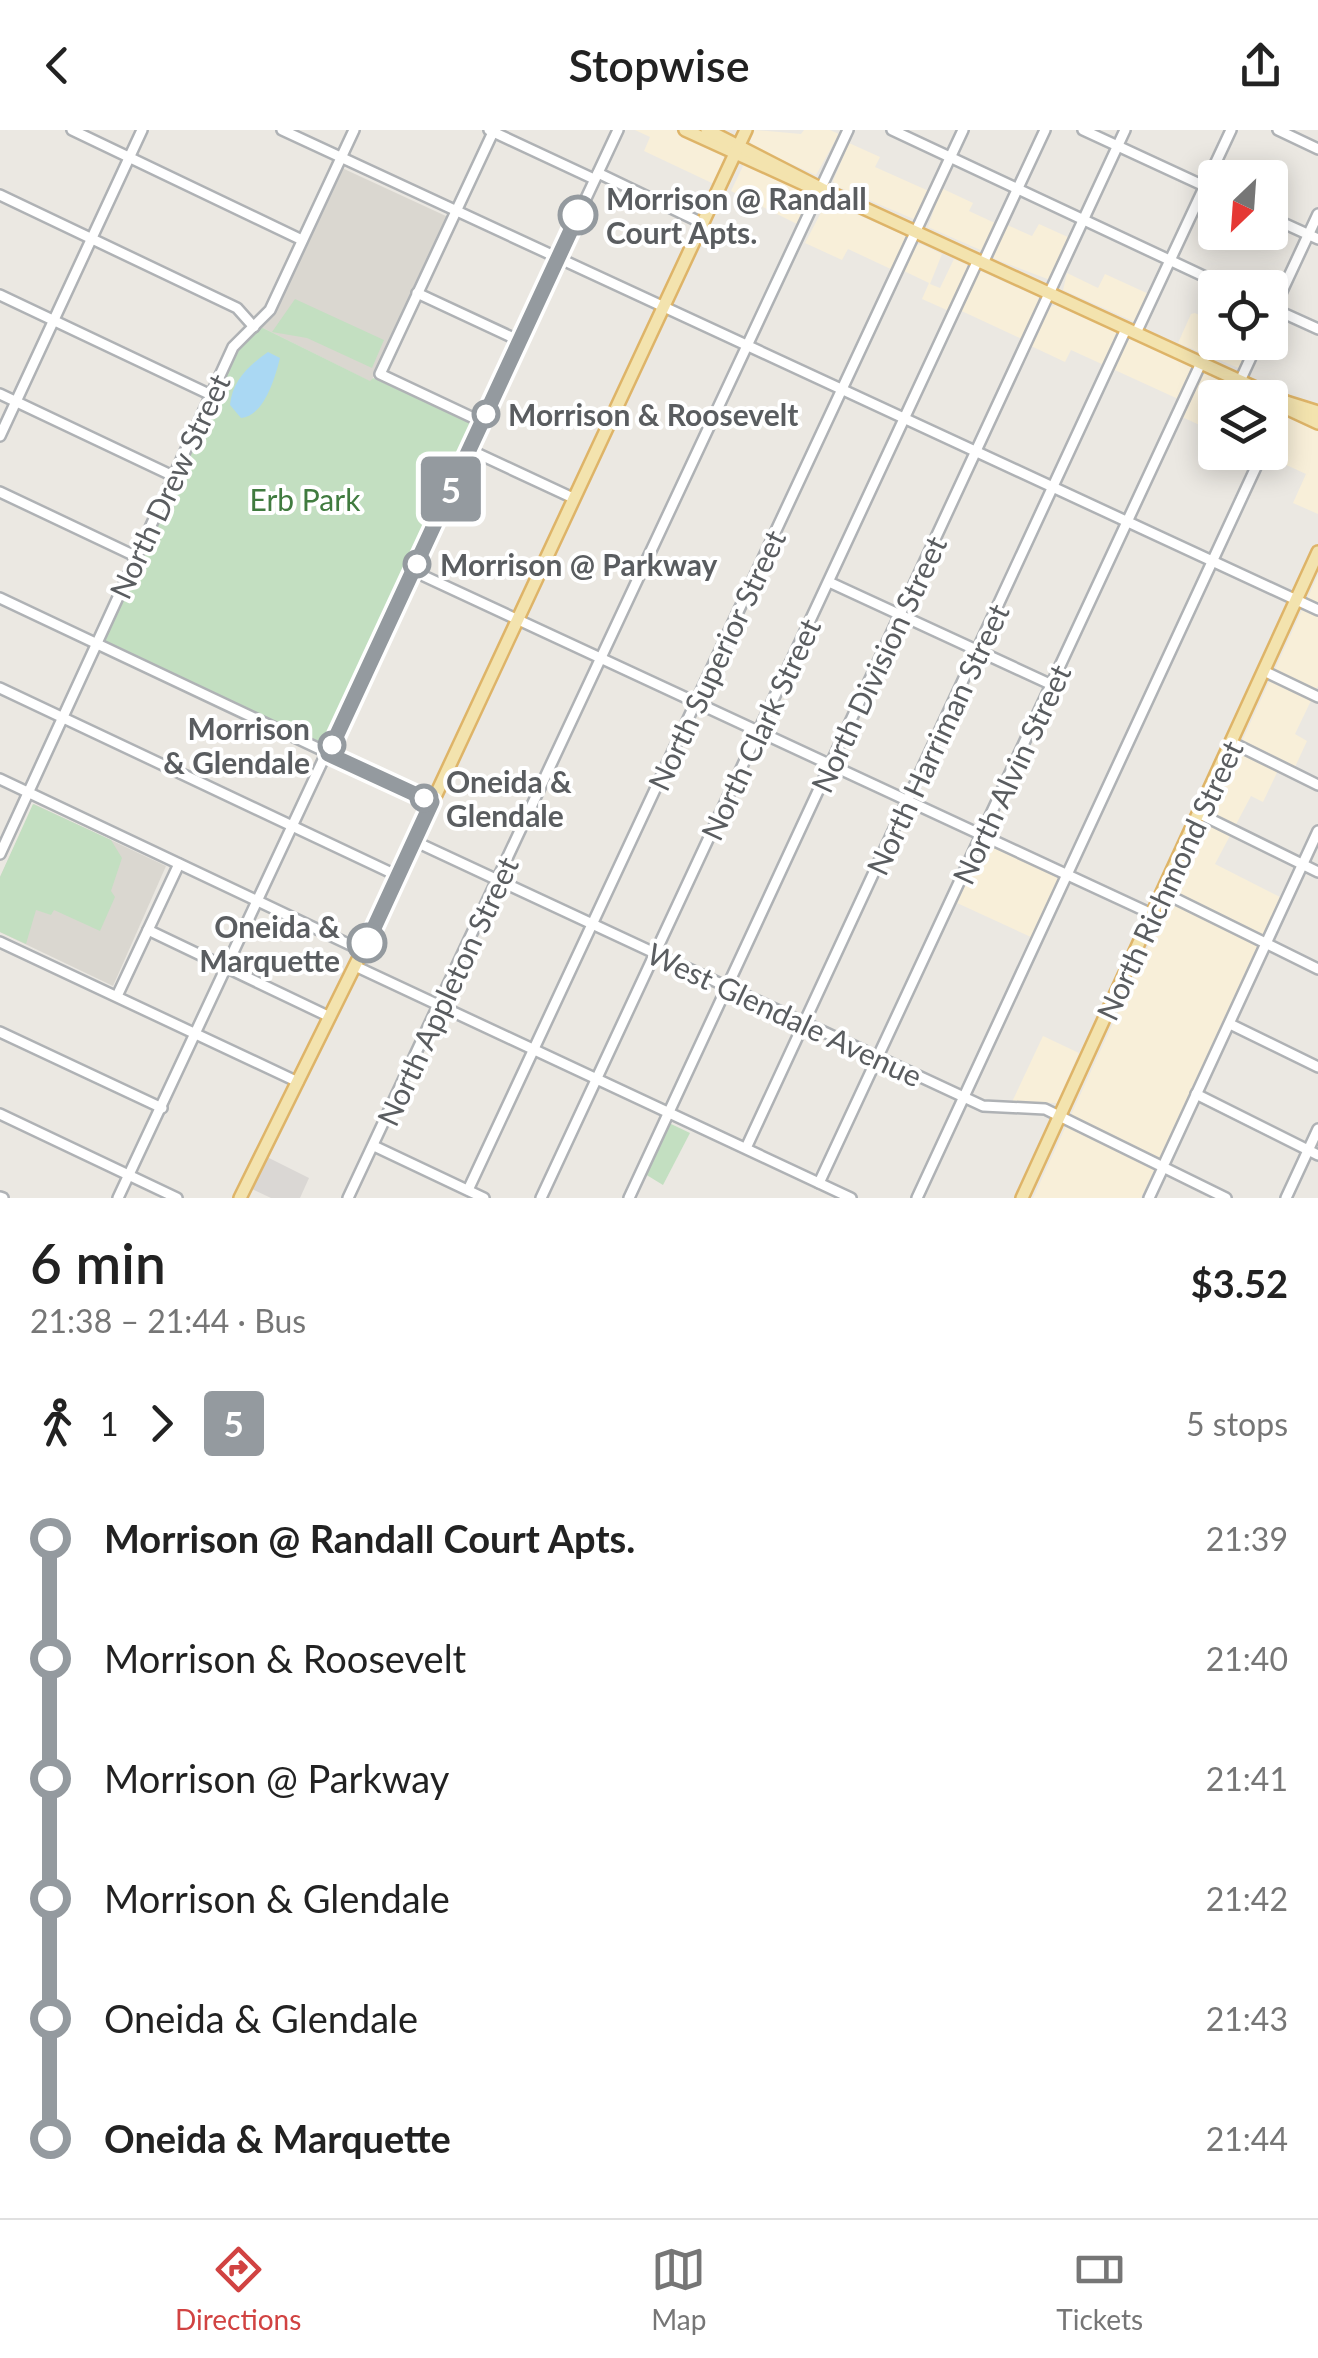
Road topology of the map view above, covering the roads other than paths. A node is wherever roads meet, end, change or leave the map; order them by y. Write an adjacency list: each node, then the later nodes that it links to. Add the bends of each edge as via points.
1 (72, 130): 21 (street)
2 (142, 130): 21 (street)
3 (282, 130): 23 (street)
4 (354, 130): 23 (street, North Drew Street)
5 (618, 130): 25 (street)
6 (684, 130): 20 (main road)
7 (707, 130): 20 (main road)
8 (746, 130): 20 (main road)
9 (848, 130): 27 (street, North Appleton Street)
10 (892, 130): 22 (street)
11 (963, 130): 22 (street, North Superior Street)
12 (1044, 130): 28 (street, North Clark Street)
13 (1083, 130): 18 (street)
14 (1125, 130): 18 (street, North Division Street)
15 (1231, 130): 24 (street, North Harriman Street)
16 (1278, 130): 19 (street)
17 (492, 131): 25 (street); 31 (street)
18 (1118, 146): 26 (street); 33 (street, North Division Street)
19 (1318, 149)
20 (737, 150): 27 (main road); 34 (main road)
21 (130, 157): 38 (street); 39 (street)
22 (950, 157): 28 (street); 36 (street, North Superior Street)
23 (341, 158): 31 (street); 39 (street, North Drew Street)
24 (1220, 160)
25 (596, 176): 34 (street); 40 (street)
26 (1198, 183)
27 (822, 189): 36 (main road); 55 (street, North Appleton Street)
28 (1017, 189): 33 (street); 42 (street, North Clark Street)
29 (0, 196): 38 (street)
30 (1198, 210): 41 (street, North Harriman Street)
31 (456, 212): 40 (street); 45 (street)
32 (1318, 214): 37 (street)
33 (1084, 220): 41 (street); 46 (street, North Division Street)
34 (702, 223): 48 (main road)
35 (1288, 225): 37 (street)
36 (916, 232): 42 (main road); 58 (street, North Superior Street)
37 (1313, 237): 44 (street)
38 (91, 239): 50 (street); 51 (street, via 237,308)
39 (302, 240): 51 (street, North Drew Street, via 270,310)
40 (558, 260): 48 (street); 54 (street)
41 (1170, 260): 43 (street); 53 (street, North Harriman Street)
42 (980, 262): 46 (main road); 65 (street, North Clark Street)
43 (1198, 273)
44 (1288, 281)
45 (417, 293): 54 (street); 66 (street, via 380,374)
46 (1050, 294): 53 (main road); 70 (street, North Division Street)
47 (0, 295): 50 (street)
48 (662, 308): 55 (street); 75 (main road)
49 (1288, 318): 52 (street)
50 (53, 320): 60 (street); 61 (street)
51 (254, 327): 60 (street, North Drew Street, via 233,347)
52 (1318, 329)
53 (1131, 331): 56 (main road); 73 (street, North Harriman Street)
54 (520, 341): 66 (street)
55 (748, 348): 58 (street); 89 (street, North Appleton Street)
56 (1202, 364): 57 (main road); 76 (street, North Alvin Street)
57 (1236, 380)
58 (842, 391): 65 (street); 94 (street, North Superior Street)
59 (0, 394): 61 (street)
60 (211, 395): 72 (street, North Drew Street)
61 (16, 402): 68 (street); 72 (street)
62 (1288, 403): 64 (main road)
63 (1288, 406): 67 (main road)
64 (1318, 412)
65 (903, 418): 70 (street); 81 (street, North Clark Street)
66 (482, 422): 69 (street)
67 (1318, 423)
68 (0, 436)
69 (470, 450): 75 (street); 80 (street)
70 (977, 453): 73 (street); 85 (street, North Division Street)
71 (1255, 470): 79 (street)
72 (172, 476): 77 (street, North Drew Street)
73 (1053, 488): 76 (street); 88 (street, North Harriman Street)
74 (0, 492): 77 (street)
75 (574, 498): 86 (main road)
76 (1127, 522): 79 (street); 91 (street, North Alvin Street)
77 (135, 556): 87 (street, North Drew Street)
78 (1317, 558): 83 (main road, North Richmond Street)
79 (1212, 562): 83 (street); 114 (street)
80 (414, 571): 86 (street); 98 (street)
81 (829, 582): 85 (street); 96 (street, North Clark Street)
82 (0, 598): 87 (street)
83 (1299, 601): 84 (street); 90 (main road, North Richmond Street)
84 (1318, 610)
85 (901, 615): 88 (street); 99 (street, North Division Street)
86 (517, 619): 89 (street); 104 (main road)
87 (95, 644): 95 (street, North Drew Street); 98 (street)
88 (978, 650): 91 (street); 103 (street, North Harriman Street)
89 (602, 659): 94 (street); 116 (street, North Appleton Street)
90 (1266, 672): 93 (street); 97 (main road, North Richmond Street)
91 (1052, 685): 108 (street, North Alvin Street)
92 (0, 688): 95 (street)
93 (1318, 697)
94 (696, 703): 96 (street); 120 (street, North Superior Street)
95 (62, 717): 102 (street, North Drew Street); 106 (street)
96 (758, 732): 99 (street); 125 (street, North Clark Street)
97 (1233, 744): 101 (street); 105 (main road, North Richmond Street)
98 (328, 754): 104 (street); 106 (street)
99 (830, 766): 103 (street); 129 (street, North Division Street)
100 (0, 779): 102 (street)
101 (1318, 785)
102 (28, 792): 110 (street, North Drew Street); 111 (street)
103 (907, 801): 108 (street); 133 (street, North Harriman Street)
104 (432, 802): 109 (main road)
105 (1200, 814): 112 (street); 117 (main road, North Richmond Street)
106 (293, 826): 115 (street); 118 (street)
107 (1318, 831): 112 (street)
108 (982, 836): 114 (street); 138 (street, North Alvin Street)
109 (414, 840): 115 (main road); 116 (street, West Glendale Avenue)
110 (0, 854)
111 (179, 864): 118 (street); 121 (street)
112 (1302, 865): 113 (street); 123 (street)
113 (1318, 872)
114 (1067, 875): 119 (street); 143 (street)
115 (398, 876): 124 (main road)
116 (499, 880): 120 (street, West Glendale Avenue); 131 (street, North Appleton Street)
117 (1164, 893): 119 (main road, North Richmond Street); 123 (street)
118 (259, 901): 124 (street); 127 (street)
119 (1154, 915): 147 (main road, North Richmond Street)
120 (592, 924): 125 (street, West Glendale Avenue); 137 (street, North Superior Street)
121 (148, 930): 127 (street); 130 (street)
122 (0, 942): 130 (street)
123 (1267, 944): 128 (street); 134 (street)
124 (363, 950): 126 (main road)
125 (656, 953): 129 (street, West Glendale Avenue); 140 (street, North Clark Street)
126 (356, 966): 131 (street); 132 (main road)
127 (227, 968): 132 (street); 136 (street)
128 (1318, 969)
129 (727, 987): 133 (street, West Glendale Avenue); 145 (street, North Division Street)
130 (117, 996): 136 (street)
131 (440, 1006): 137 (street); 149 (street, North Appleton Street)
132 (330, 1016): 141 (main road)
133 (805, 1024): 138 (street, West Glendale Avenue); 150 (street, North Harriman Street)
134 (1230, 1024): 139 (street); 142 (street)
135 (0, 1032): 144 (street)
136 (197, 1034): 141 (street); 144 (street)
137 (534, 1050): 140 (street); 155 (street, North Superior Street)
138 (878, 1058): 143 (street, West Glendale Avenue); 154 (street, North Alvin Street)
139 (1318, 1068)
140 (597, 1079): 145 (street); 162 (street, North Clark Street)
141 (298, 1082): 159 (main road)
142 (1196, 1094): 151 (street); 152 (street)
143 (964, 1097): 147 (street, West Glendale Avenue, via 994,1110 1036,1107); 165 (street)
144 (162, 1108): 153 (street)
145 (669, 1113): 150 (street); 163 (street, North Division Street)
146 (0, 1114): 153 (street)
147 (1060, 1116): 152 (street, West Glendale Avenue); 156 (main road, North Richmond Street)
148 (1318, 1129): 151 (street)
149 (374, 1146): 155 (street); 160 (street, North Appleton Street)
150 (746, 1148): 154 (street)
151 (1313, 1152): 168 (street)
152 (1163, 1166): 166 (street); 167 (street, West Glendale Avenue)
153 (129, 1175): 157 (street); 158 (street)
154 (819, 1183): 164 (street)
155 (468, 1190): 161 (street)
156 (1024, 1197)
157 (118, 1198)
158 (177, 1198)
159 (240, 1198)
160 (348, 1198)
161 (484, 1198)
162 (541, 1198)
163 (629, 1198)
164 (851, 1198)
165 (916, 1198)
166 (1149, 1198)
167 (1226, 1198)
168 (1286, 1198)

